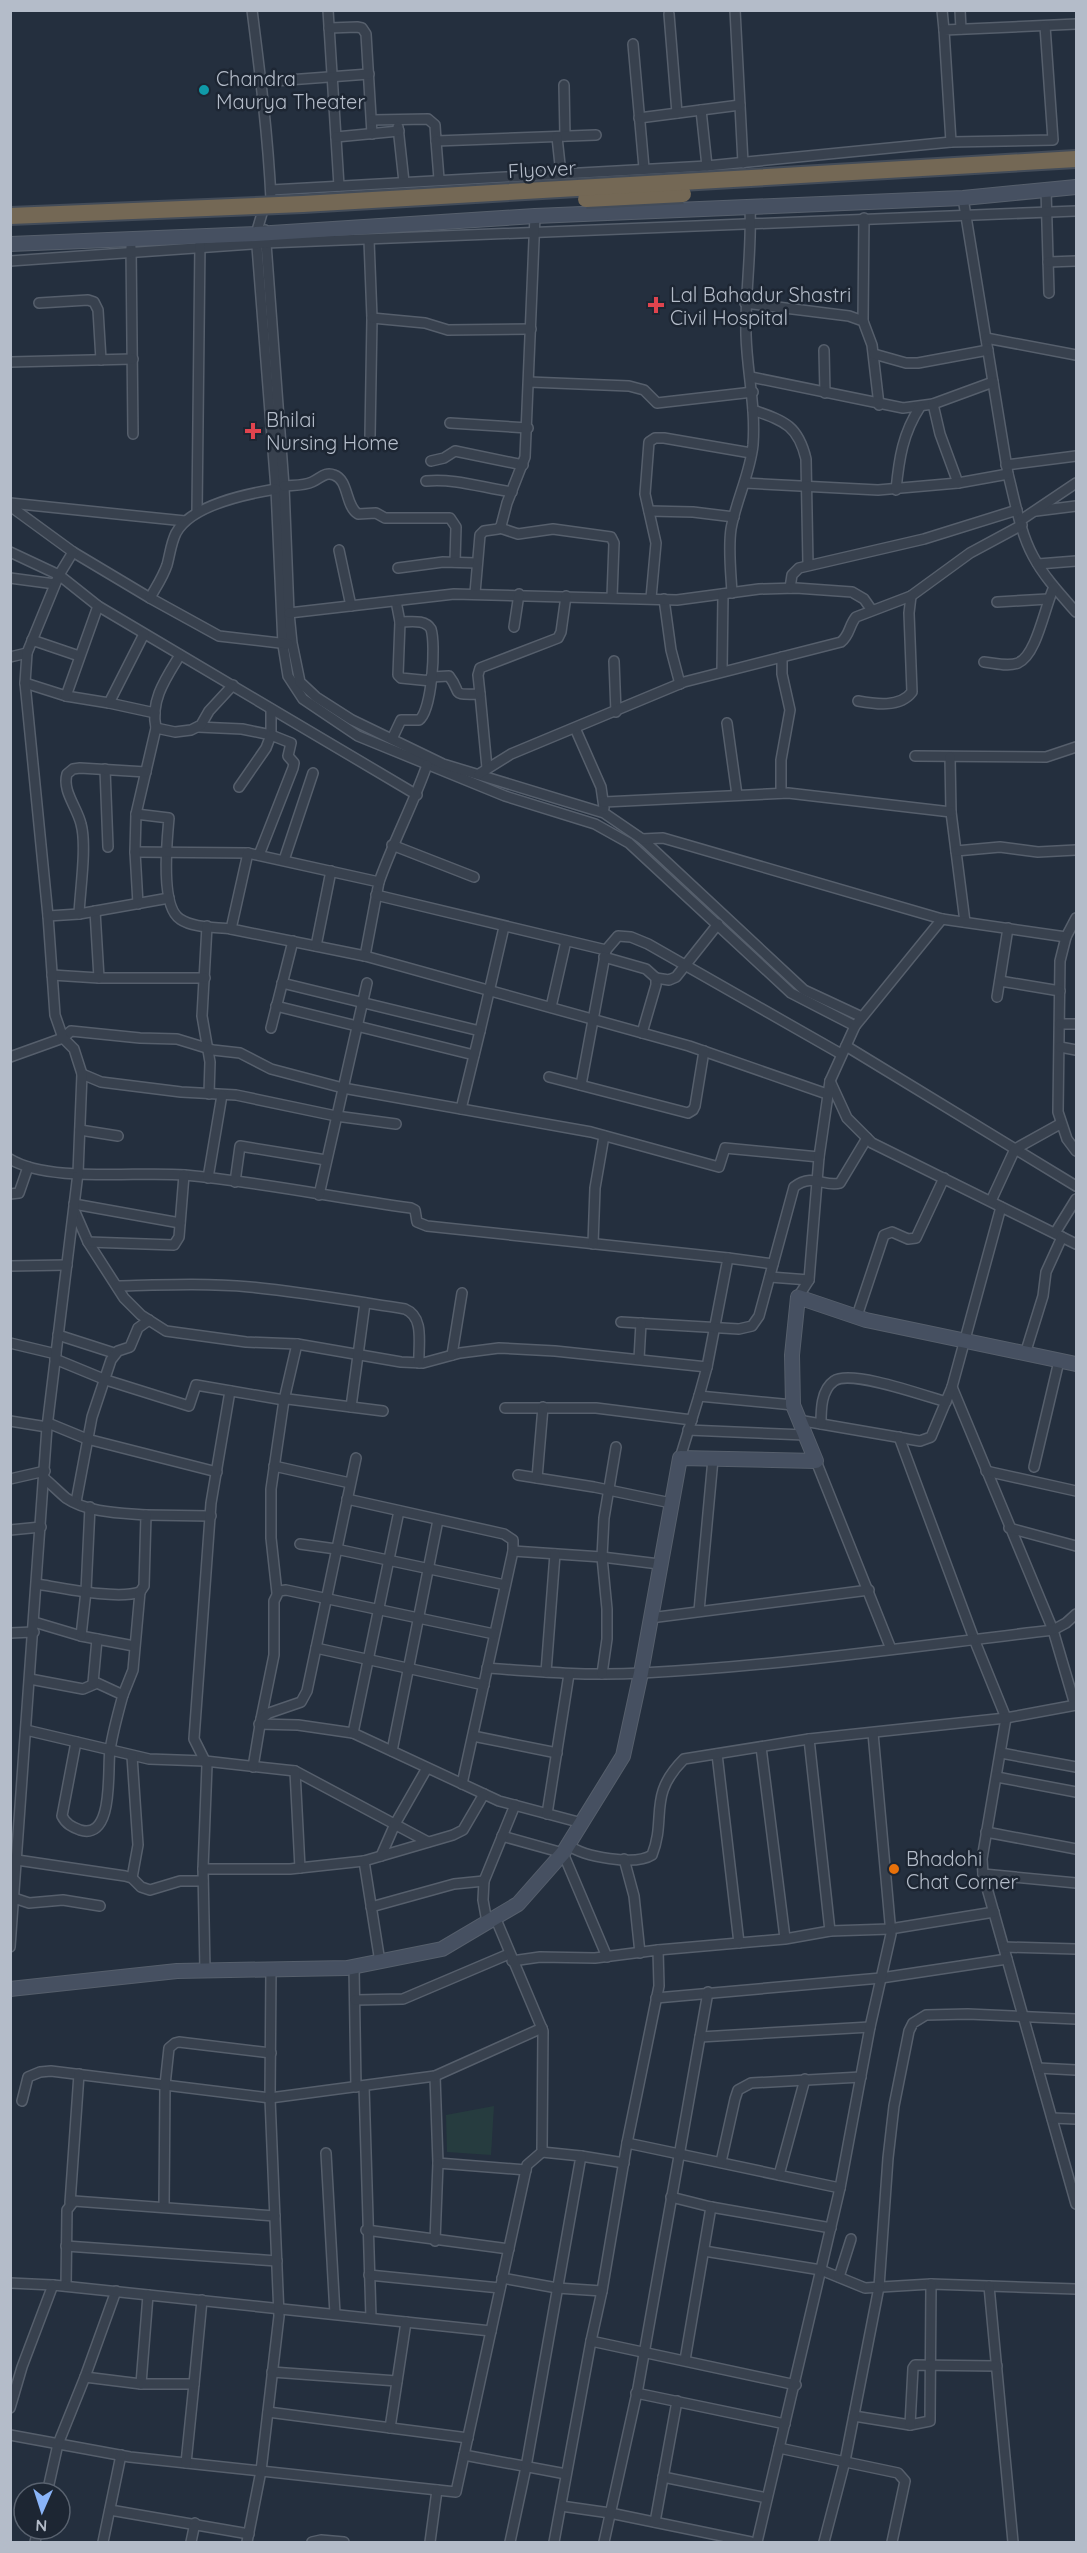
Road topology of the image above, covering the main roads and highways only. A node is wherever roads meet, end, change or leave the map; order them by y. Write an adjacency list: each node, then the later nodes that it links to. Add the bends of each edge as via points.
1 (1077, 157): 3 (highway, Flyover, bridge, via 303,204)
2 (1077, 170): 4 (highway, Flyover, bridge, via 635,197)
3 (10, 216)
4 (10, 227)

